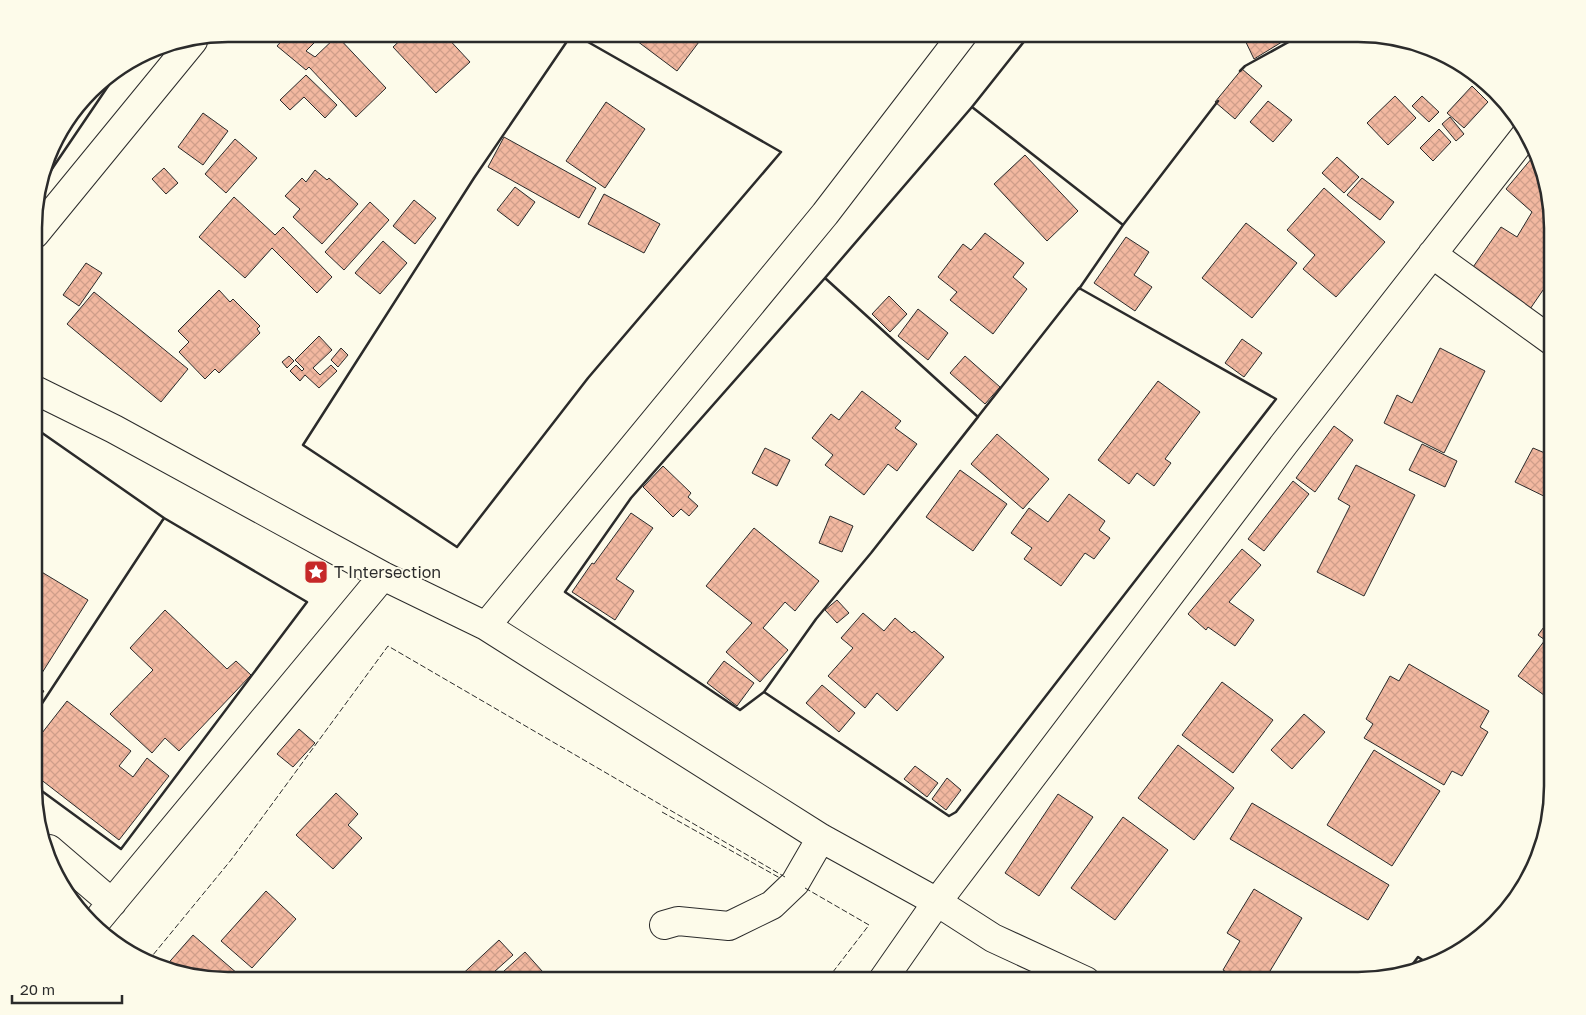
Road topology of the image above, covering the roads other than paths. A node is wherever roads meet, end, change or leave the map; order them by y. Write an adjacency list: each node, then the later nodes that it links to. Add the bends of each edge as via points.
1 (956, 43): 9 (street, via 825,214)
2 (188, 47): 4 (street)
3 (1521, 140): 5 (street)
4 (42, 225)
5 (1432, 254): 6 (street); 12 (street, via 1284,444)
6 (1544, 335)
7 (42, 393): 8 (street, via 114,429)
8 (383, 576): 9 (street); 13 (street)
9 (486, 626): 10 (street)
10 (821, 838): 12 (street); 15 (street, via 795,883 772,905 729,926 678,921)
11 (56, 855): 13 (street)
12 (938, 902): 16 (street); 17 (street, via 993,938)
13 (112, 903): 14 (street)
14 (98, 919)
15 (664, 925)
16 (888, 972)
17 (1067, 972)

